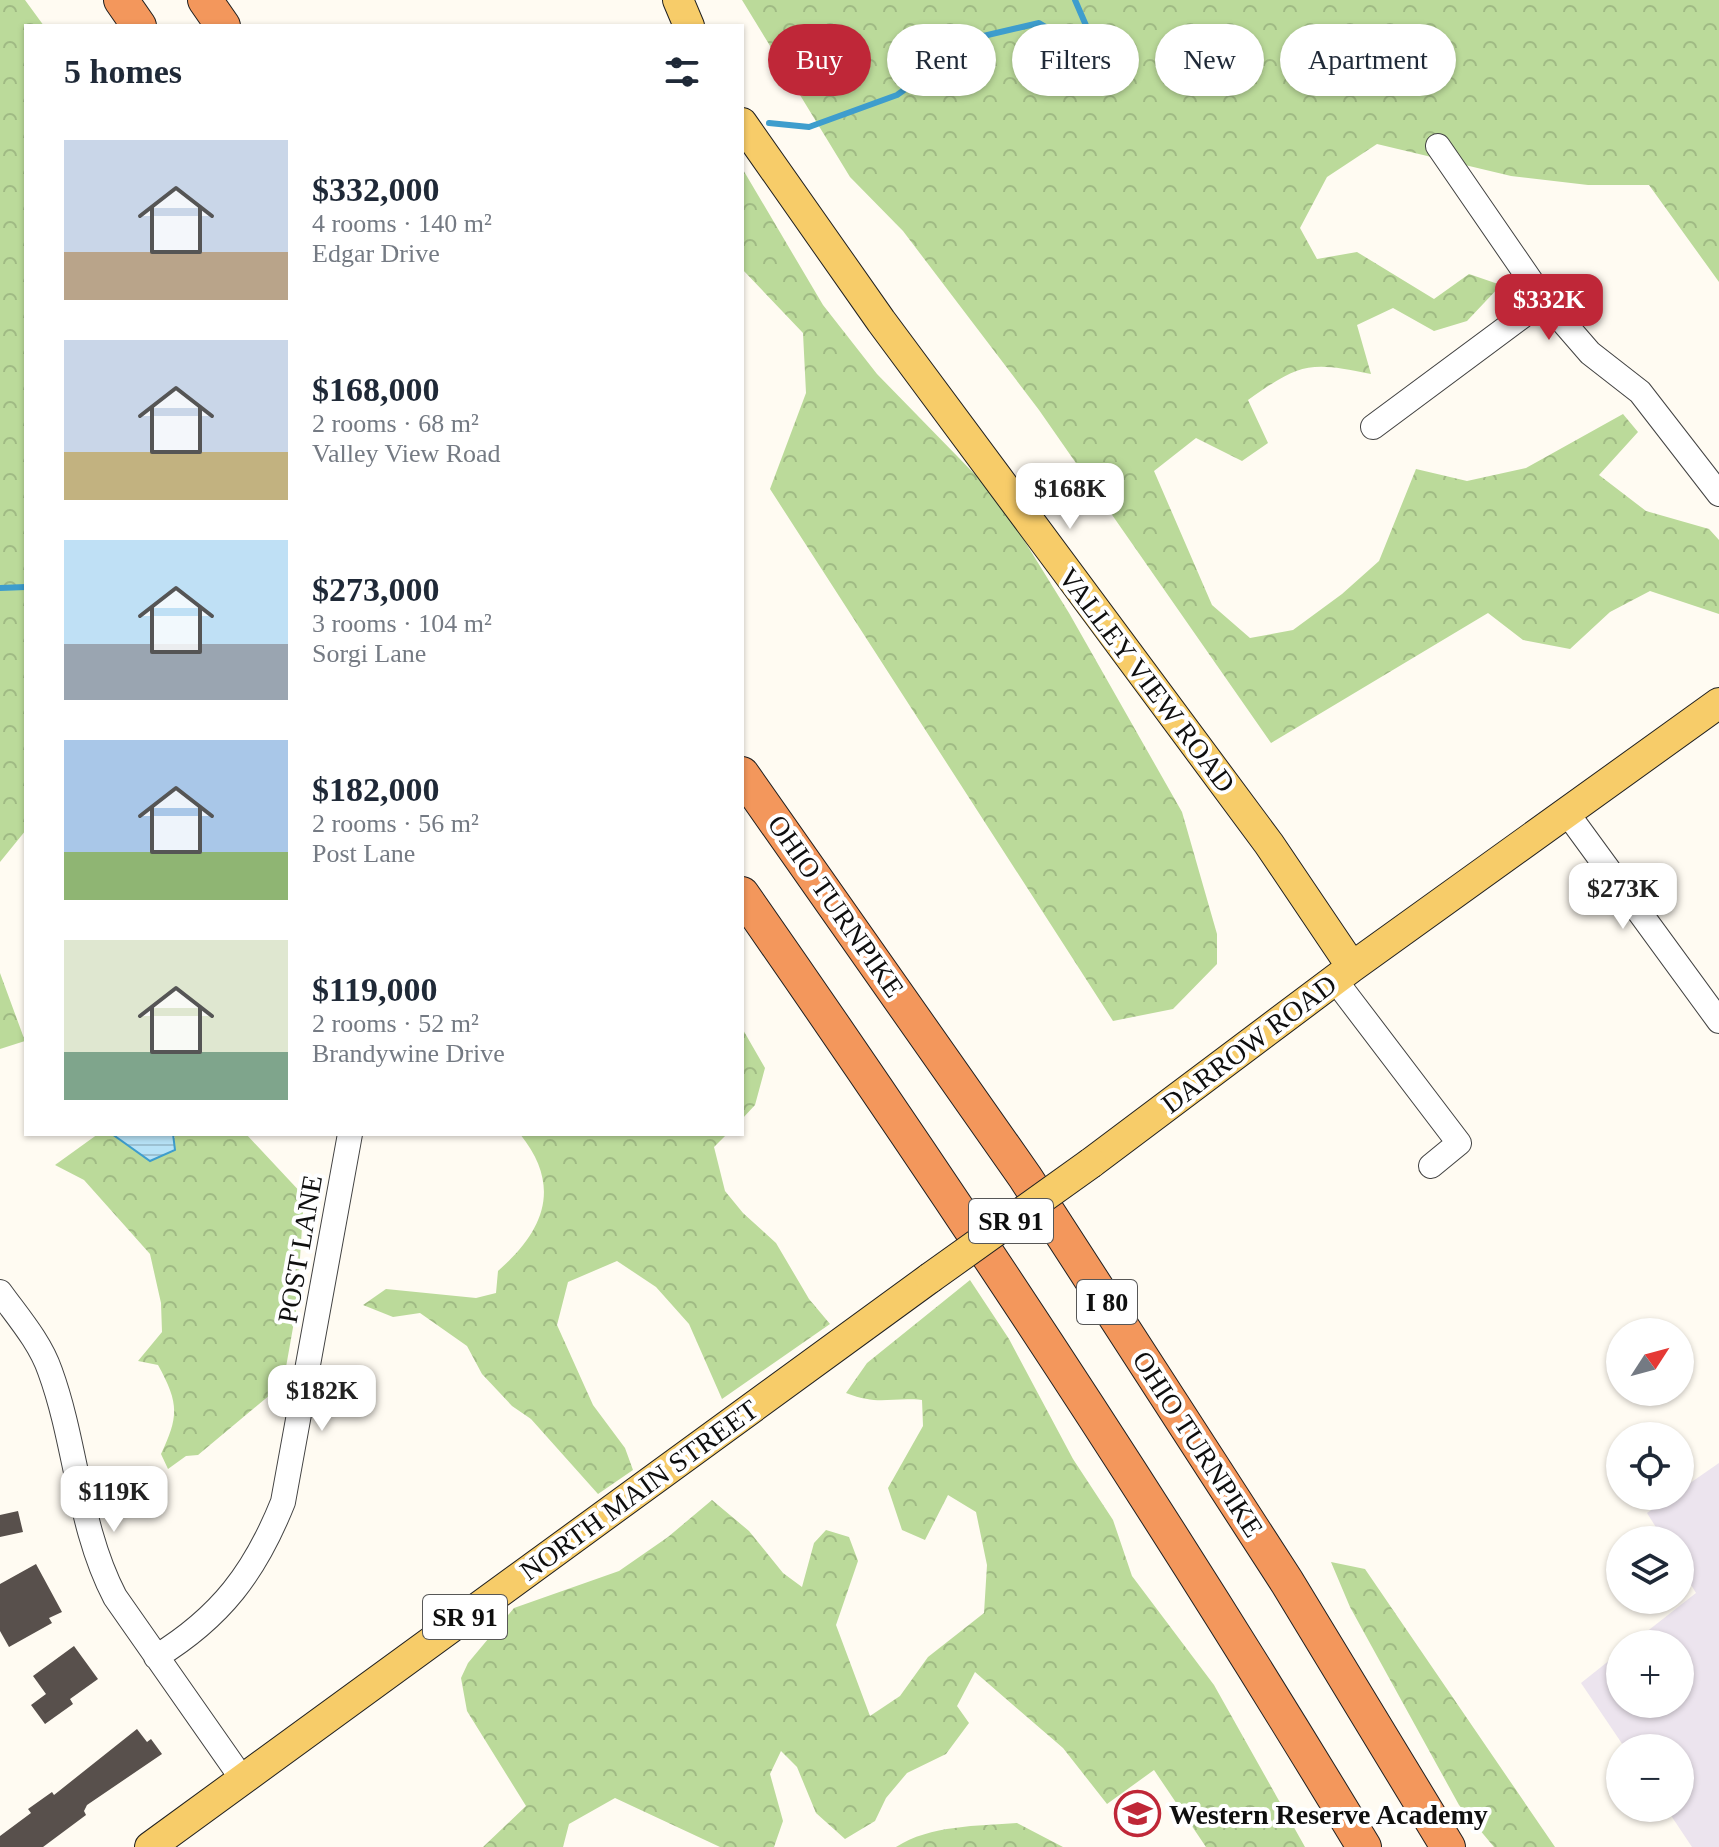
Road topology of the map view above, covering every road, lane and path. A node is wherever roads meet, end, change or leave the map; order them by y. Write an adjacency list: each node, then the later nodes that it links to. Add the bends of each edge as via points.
1 (121, 0): 4 (highway)
2 (205, 0): 5 (highway)
3 (678, 0): 6 (main road)
4 (138, 24)
5 (222, 24)
6 (688, 24)
7 (744, 126): 16 (main road, VALLEY VIEW ROAD, via 881,321 1269,844)
8 (1438, 146): 9 (street)
9 (1544, 300): 10 (street); 11 (street, via 1590,353 1640,392)
10 (1373, 427)
11 (1719, 494)
12 (1719, 703): 14 (main road, DARROW ROAD / SR 91)
13 (744, 777): 26 (highway, OHIO TURNPIKE / I 80, via 1025,1177 1287,1582)
14 (1567, 813): 16 (main road, DARROW ROAD / SR 91); 17 (street)
15 (744, 897): 25 (highway, I 80, via 1115,1448)
16 (1343, 974): 19 (street, via 1459,1143); 21 (main road, DARROW ROAD / SR 91, bridge)
17 (1719, 1021)
18 (350, 1136): 22 (street, POST LANE, via 283,1502 266,1544 230,1598)
19 (1431, 1166)
20 (0, 1292): 22 (street, via 49,1368 102,1574)
21 (780, 1386): 23 (main road, NORTH MAIN STREET / SR 91)
22 (156, 1657): 23 (street)
23 (243, 1780): 24 (main road, NORTH MAIN STREET / SR 91)
24 (150, 1847)
25 (1364, 1847)
26 (1448, 1847)

